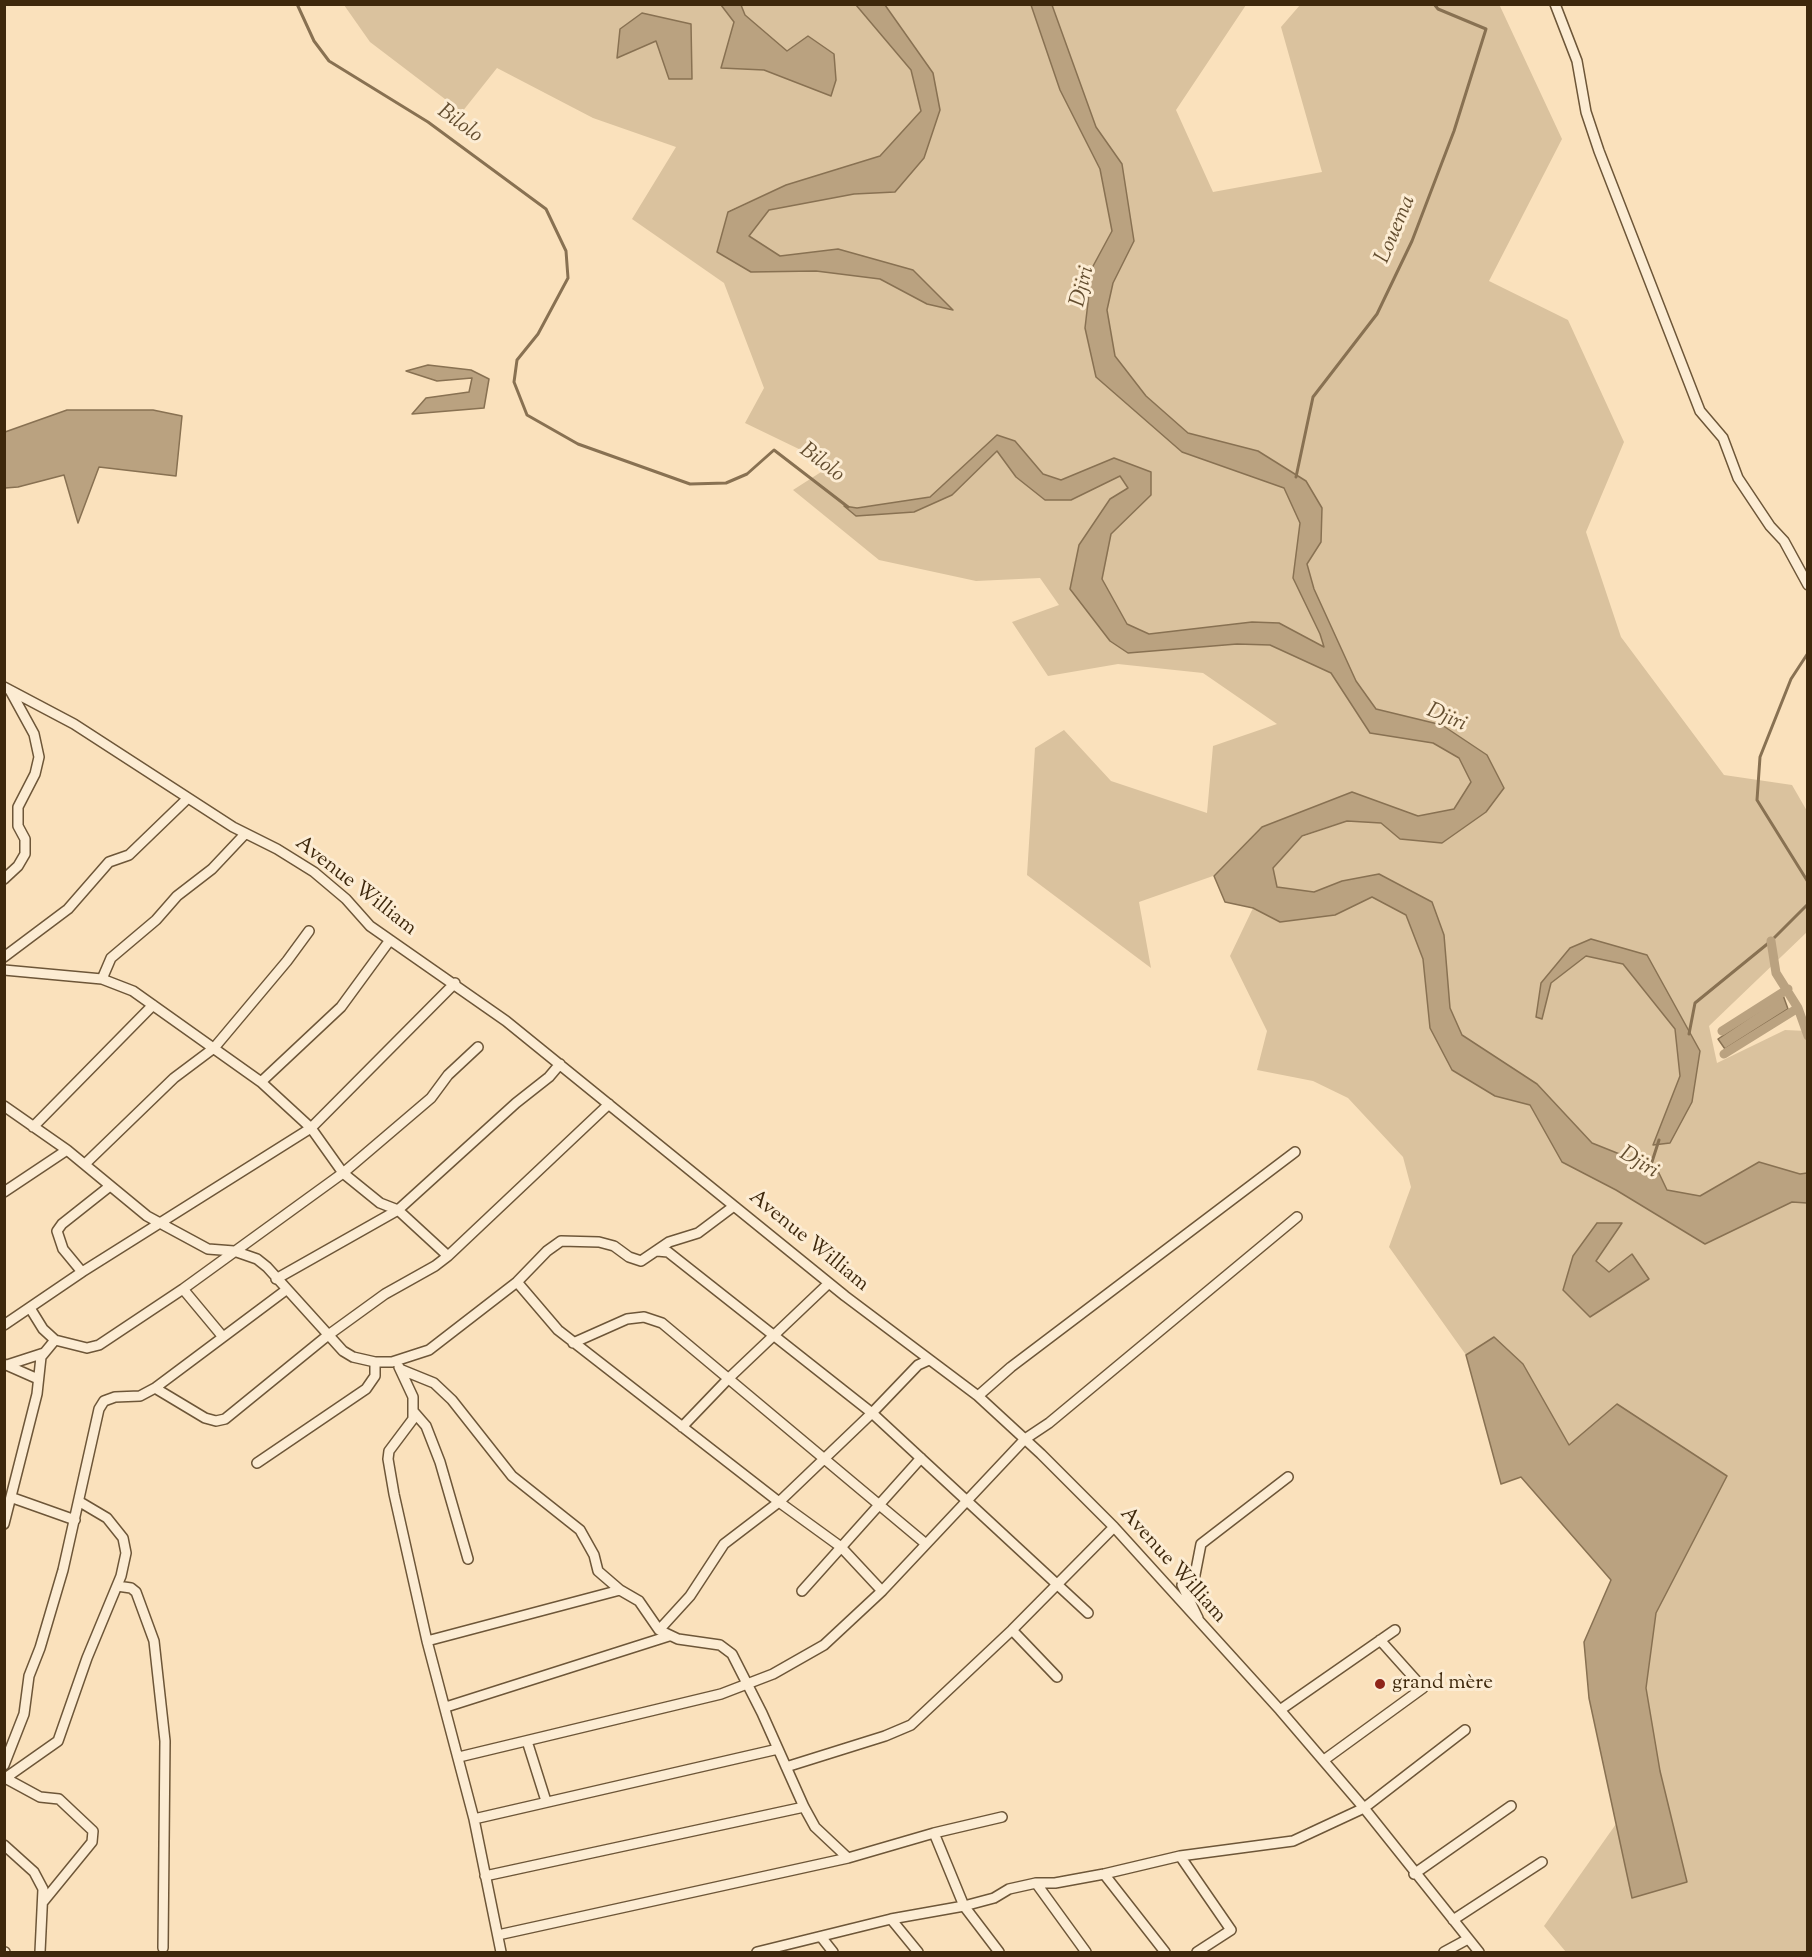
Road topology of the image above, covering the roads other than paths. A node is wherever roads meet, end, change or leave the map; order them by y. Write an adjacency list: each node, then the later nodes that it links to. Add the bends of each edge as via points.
1 (1555, 4): 2 (street, via 1577,62 1586,112 1599,151 1700,411 1723,438 1738,478 1784,541)
2 (1808, 585)
3 (7, 688): 4 (street, Avenue William, via 74,724); 6 (street, via 34,734 39,757 18,807 25,854)
4 (188, 798): 5 (street, Avenue William); 9 (street, via 129,855 109,862 68,909)
5 (245, 834): 8 (street, Avenue William, via 314,872); 11 (street, via 212,869 111,958)
6 (4, 879)
7 (309, 930): 15 (street)
8 (390, 940): 12 (street, Avenue William); 17 (street, via 341,1007)
9 (4, 957)
10 (4, 970): 11 (street)
11 (102, 979): 13 (street, via 134,991)
12 (455, 983): 16 (street, Avenue William); 21 (street)
13 (153, 1005): 15 (street); 20 (street)
14 (478, 1047): 25 (street, via 448,1075 431,1098)
15 (214, 1048): 17 (street); 24 (street, via 174,1078)
16 (560, 1064): 18 (street, Avenue William); 29 (street)
17 (261, 1082): 21 (street)
18 (609, 1104): 28 (street, Avenue William); 34 (street)
19 (4, 1106): 20 (street)
20 (33, 1126): 22 (street)
21 (311, 1128): 25 (street); 31 (street)
22 (67, 1150): 24 (street); 27 (street)
23 (1295, 1152): 57 (street)
24 (85, 1164): 26 (street)
25 (343, 1173): 29 (street, via 380,1203); 32 (street)
26 (110, 1186): 31 (street); 35 (street, via 57,1231 63,1249)
27 (4, 1192)
28 (734, 1206): 33 (street, via 698,1233); 38 (street, Avenue William)
29 (398, 1210): 34 (street); 36 (street)
30 (1297, 1217): 61 (street, via 1049,1424)
31 (160, 1223): 32 (street, via 208,1249); 35 (street)
32 (234, 1251): 36 (street, via 257,1259); 39 (street)
33 (654, 1251): 37 (street, via 638,1261 599,1242 561,1241); 44 (street, via 666,1250)
34 (448, 1256): 43 (street, via 385,1294)
35 (82, 1272): 41 (street)
36 (276, 1279): 40 (street)
37 (517, 1282): 47 (street, via 543,1315); 51 (street, via 429,1350)
38 (829, 1282): 44 (street); 49 (street, Avenue William)
39 (183, 1289): 45 (street); 46 (street, via 99,1345 87,1348)
40 (286, 1290): 43 (street); 45 (street)
41 (30, 1308): 42 (street); 46 (street)
42 (4, 1325)
43 (327, 1336): 50 (street, via 353,1358); 56 (street, via 225,1419 205,1418)
44 (775, 1336): 54 (street); 59 (street)
45 (223, 1337): 56 (street)
46 (55, 1340): 48 (street)
47 (573, 1343): 54 (street, via 627,1319 644,1317 662,1323); 60 (street)
48 (44, 1353): 52 (street); 55 (street)
49 (929, 1360): 57 (street, Avenue William); 59 (street, via 918,1365)
50 (375, 1362): 51 (street); 64 (street, via 375,1376 366,1389)
51 (392, 1362): 53 (street)
52 (6, 1364): 55 (street)
53 (402, 1370): 58 (street, via 413,1397); 79 (street, via 434,1383 452,1400 512,1476 580,1530 598,1571)
54 (729, 1378): 60 (street); 63 (street)
55 (38, 1380): 66 (street)
56 (155, 1388): 68 (street, via 140,1396 104,1401 99,1409)
57 (978, 1396): 61 (street, Avenue William)
58 (413, 1411): 76 (street, via 426,1426 437,1454); 89 (street, via 413,1419 394,1442 388,1459)
59 (872, 1413): 62 (street); 63 (street)
60 (682, 1427): 69 (street)
61 (1025, 1439): 67 (street); 73 (street, Avenue William)
62 (921, 1458): 67 (street); 70 (street)
63 (824, 1459): 69 (street); 70 (street)
64 (257, 1463)
65 (1288, 1477): 83 (street, via 1201,1544 1194,1580 1182,1585)
66 (13, 1498): 71 (street); 72 (street)
67 (968, 1501): 74 (street); 77 (street)
68 (80, 1502): 71 (street); 78 (street, via 107,1518 123,1538 126,1553)
69 (779, 1502): 75 (street); 84 (street, via 724,1544 690,1596)
70 (878, 1504): 74 (street); 75 (street)
71 (75, 1520): 99 (street, via 29,1676 24,1714)
72 (4, 1524)
73 (1114, 1527): 77 (street); 83 (street, Avenue William)
74 (926, 1544): 80 (street)
75 (841, 1547): 80 (street); 81 (street)
76 (468, 1559)
77 (1058, 1582): 82 (street); 85 (street)
78 (117, 1586): 101 (street, via 58,1741); 124 (street, via 136,1592 154,1641 165,1741)
79 (620, 1590): 84 (street, via 639,1601); 89 (street)
80 (882, 1591): 91 (street, via 824,1645 796,1663)
81 (802, 1592)
82 (1088, 1613)
83 (1201, 1625): 93 (street, Avenue William)
84 (659, 1629): 87 (street)
85 (1012, 1630): 90 (street); 100 (street, via 912,1725)
86 (1395, 1630): 88 (street)
87 (669, 1636): 91 (street, via 726,1648); 92 (street)
88 (1380, 1640): 93 (street); 98 (street, via 1423,1688)
89 (427, 1641): 92 (street)
90 (1057, 1677)
91 (748, 1684): 95 (street); 96 (street)
92 (446, 1707): 97 (street)
93 (1280, 1710): 98 (street, Avenue William)
94 (1465, 1730): 105 (street)
95 (527, 1741): 97 (street); 102 (street)
96 (778, 1749): 100 (street); 102 (street)
97 (459, 1757): 107 (street)
98 (1324, 1760): 105 (street, Avenue William)
99 (4, 1765)
100 (786, 1767): 104 (street)
101 (5, 1778): 117 (street, via 40,1797 59,1799 93,1831 92,1842)
102 (546, 1801): 107 (street)
103 (1511, 1806): 114 (street)
104 (804, 1807): 111 (street, via 815,1827); 115 (street)
105 (1364, 1808): 110 (street, via 1293,1841); 114 (street, Avenue William)
106 (1002, 1817): 108 (street)
107 (474, 1819): 115 (street)
108 (934, 1833): 111 (street); 118 (street)
109 (4, 1845): 117 (street, via 34,1872 43,1889)
110 (1180, 1856): 113 (street); 133 (street, via 1231,1930)
111 (848, 1858): 121 (street)
112 (1542, 1862): 120 (street)
113 (1104, 1874): 116 (street); 132 (street)
114 (1414, 1874): 120 (street, Avenue William)
115 (485, 1876): 121 (street)
116 (1036, 1883): 118 (street); 131 (street)
117 (44, 1902): 125 (street)
118 (964, 1905): 119 (street); 130 (street)
119 (891, 1918): 122 (street); 129 (street)
120 (1453, 1920): 123 (street, Avenue William)
121 (498, 1935): 126 (street)
122 (822, 1938): 127 (street); 128 (street)
123 (1468, 1939): 134 (street); 135 (street, Avenue William)
124 (163, 1948)
125 (40, 1953)
126 (501, 1953)
127 (757, 1953)
128 (833, 1953)
129 (918, 1953)
130 (999, 1953)
131 (1086, 1953)
132 (1165, 1953)
133 (1197, 1953)
134 (1444, 1953)
135 (1479, 1953)

